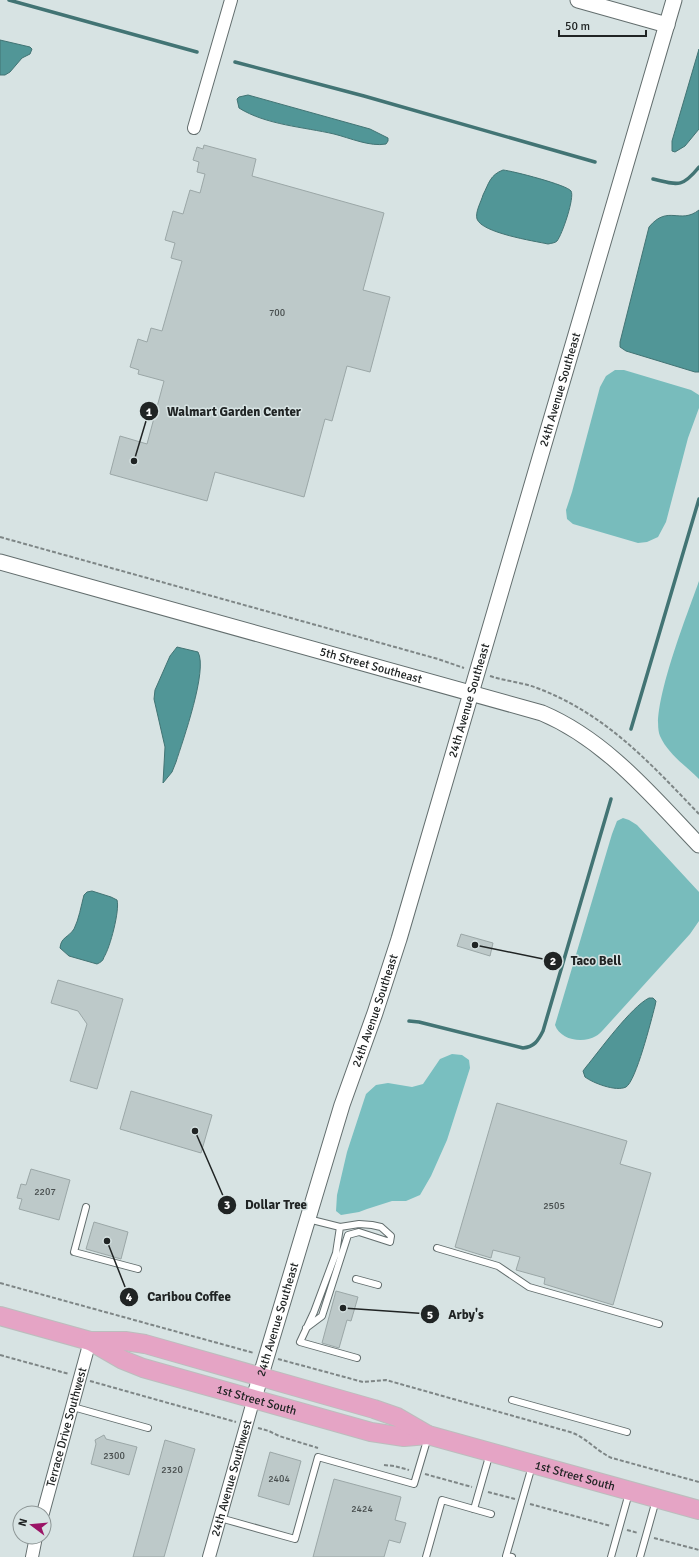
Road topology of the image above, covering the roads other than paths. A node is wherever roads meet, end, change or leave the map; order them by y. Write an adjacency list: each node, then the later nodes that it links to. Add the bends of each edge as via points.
1 (231, 0): 5 (street)
2 (578, 0): 4 (street)
3 (674, 0): 4 (street, 24th Avenue Southeast)
4 (667, 25): 7 (street, 24th Avenue Southeast)
5 (194, 128)
6 (0, 562): 7 (street, 5th Street Southeast)
7 (472, 693): 8 (street, 5th Street Southeast, via 542,713 577,731 624,768); 10 (street, 24th Avenue Southeast, via 399,939 344,1098)
8 (699, 845)
9 (86, 1207): 15 (lane, via 74,1252)
10 (307, 1219): 12 (lane); 23 (street, 24th Avenue Southeast)
11 (372, 1225): 12 (lane); 13 (lane); 13 (lane, via 381,1227 392,1236 390,1242)
12 (340, 1227): 20 (lane, via 336,1253)
13 (368, 1235): 20 (lane, via 359,1232 348,1235 322,1316)
14 (437, 1248): 19 (lane, via 498,1266 529,1287)
15 (138, 1269)
16 (356, 1279): 17 (lane)
17 (378, 1285)
18 (0, 1316): 21 (main road, 1st Street South)
19 (659, 1324)
20 (306, 1328): 22 (lane, via 300,1342)
21 (90, 1341): 23 (main road, 1st Street South, via 119,1340 145,1344); 24 (main road, 1st Street South, via 143,1368); 26 (street, Terrace Drive Southwest)
22 (357, 1358)
23 (260, 1376): 24 (street, 24th Avenue Southeast); 29 (main road, 1st Street South, via 397,1416)
24 (254, 1398): 29 (main road, 1st Street South, via 388,1435); 38 (street, 24th Avenue Southwest)
25 (512, 1400): 28 (lane)
26 (73, 1407): 27 (lane); 34 (street, Terrace Drive Southwest)
27 (148, 1428)
28 (628, 1432)
29 (428, 1435): 30 (main road, 1st Street South); 38 (lane, via 414,1484 318,1457 295,1540)
30 (490, 1453): 31 (main road, 1st Street South); 35 (lane)
31 (532, 1464): 32 (main road, 1st Street South); 43 (lane, via 506,1556)
32 (630, 1491): 33 (main road, 1st Street South); 44 (lane)
33 (656, 1498): 36 (main road, 1st Street South); 45 (lane)
34 (45, 1505)
35 (474, 1510): 37 (lane); 42 (lane, via 442,1500)
36 (699, 1510)
37 (491, 1514)
38 (220, 1518): 41 (street, 24th Avenue Southwest)
39 (34, 1545): 40 (street)
40 (32, 1557)
41 (209, 1557)
42 (426, 1557)
43 (512, 1557)
44 (611, 1557)
45 (640, 1557)

